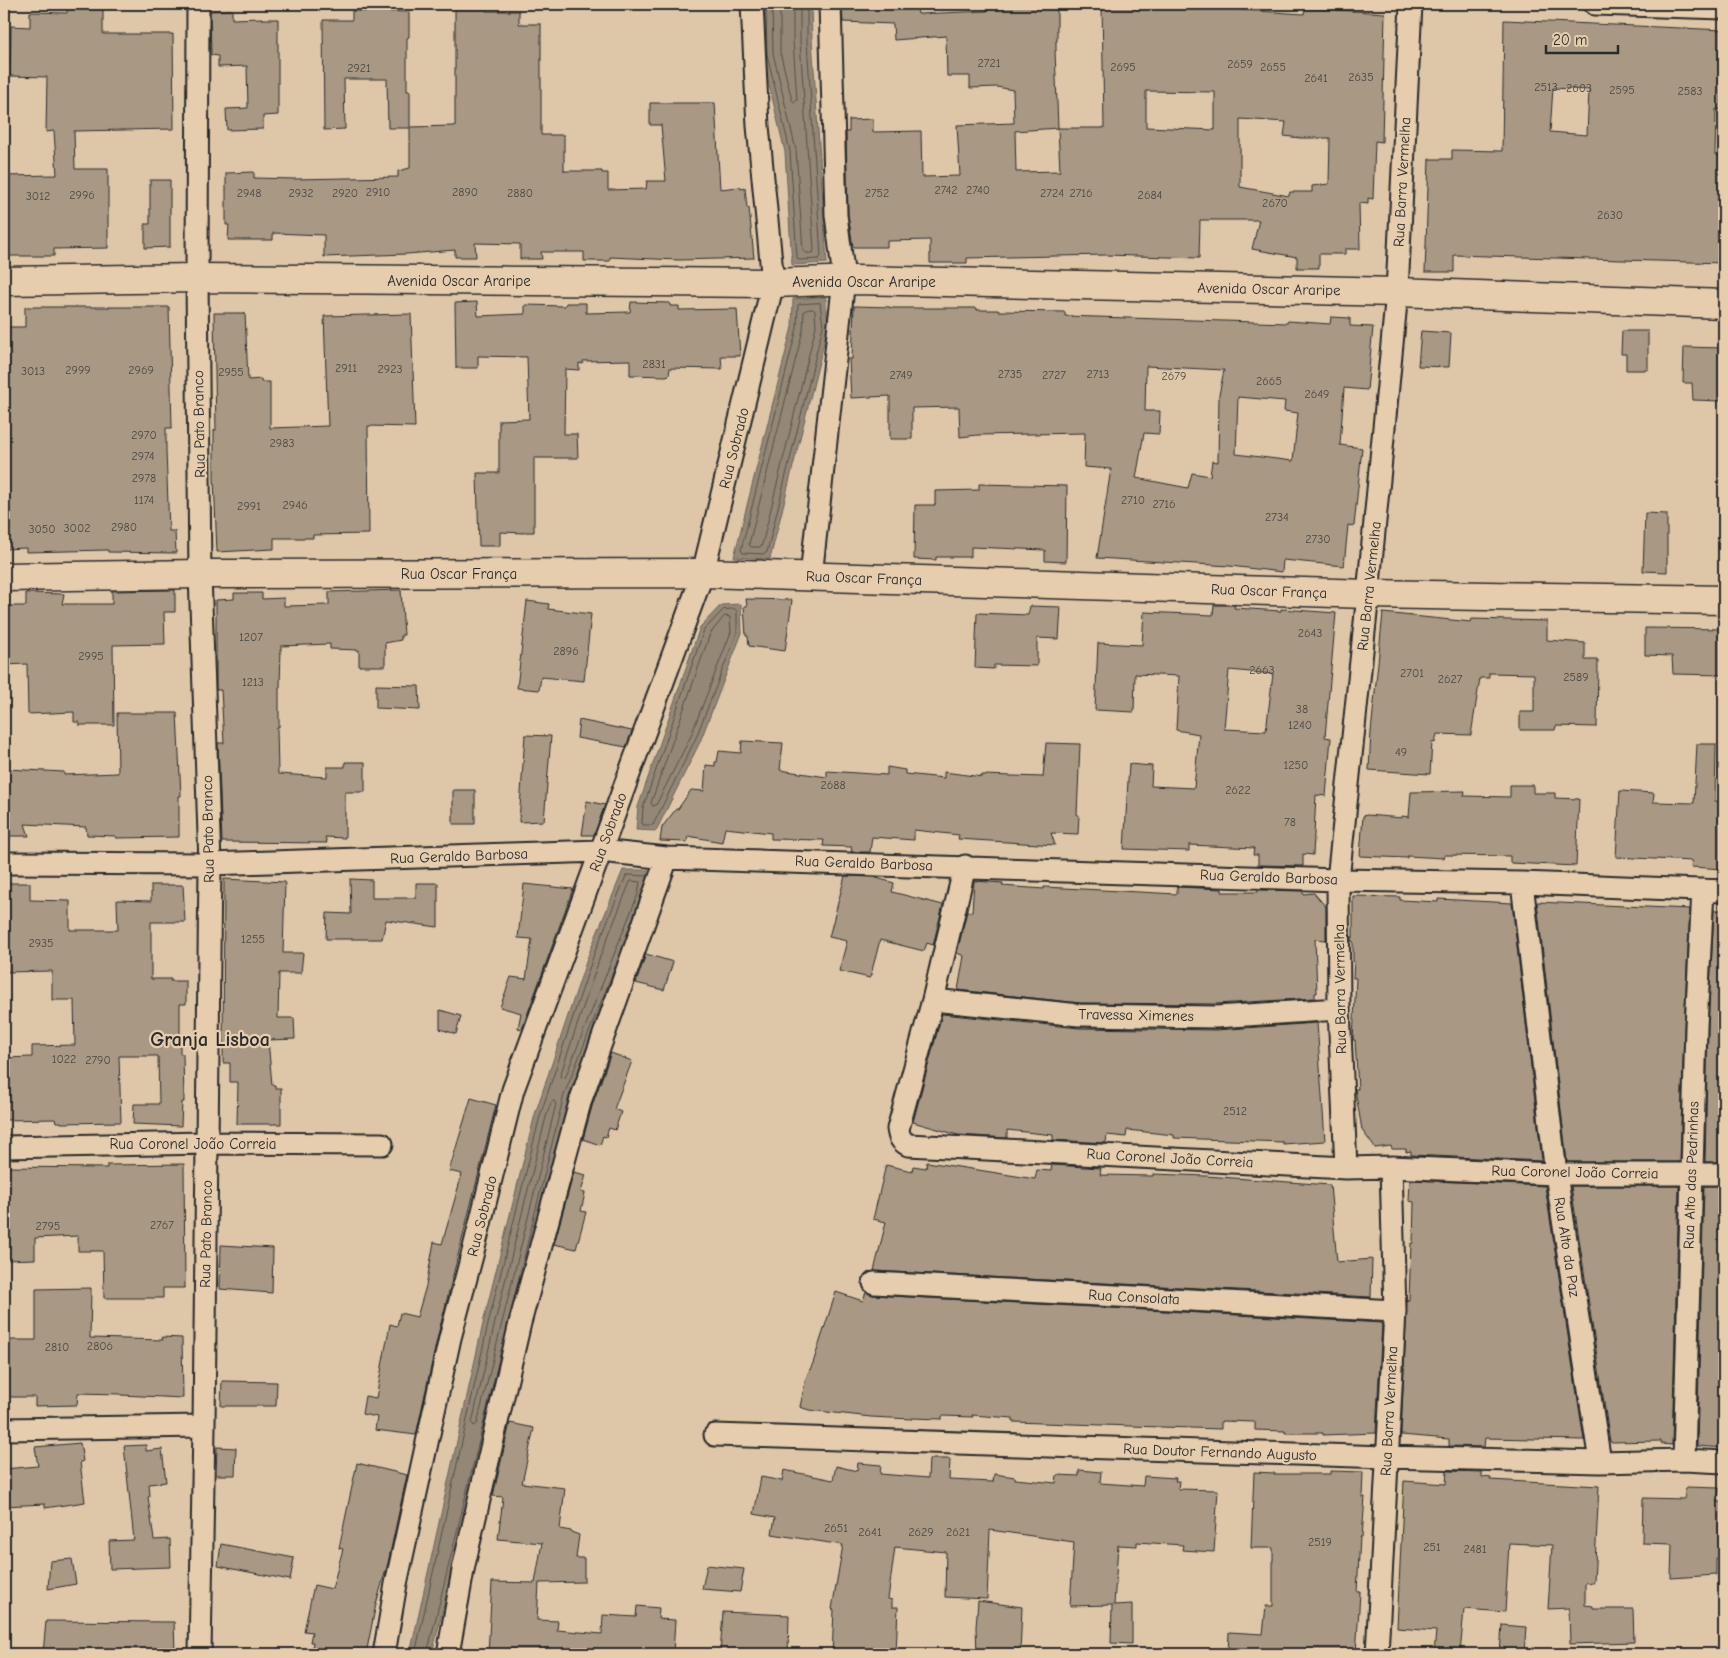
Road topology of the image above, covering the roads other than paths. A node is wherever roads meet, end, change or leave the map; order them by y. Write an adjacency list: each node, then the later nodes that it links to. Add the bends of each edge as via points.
1 (198, 4): 7 (street, Rua Pato Branco)
2 (752, 4): 10 (street, Rua Sobrado, via 758,126)
3 (830, 4): 8 (street, via 836,215)
4 (1411, 4): 11 (street, Rua Barra Vermelha)
5 (1595, 4): 6 (street)
6 (1724, 8)
7 (197, 278): 9 (street, Avenida Oscar Araripe); 10 (street, Avenida Oscar Araripe); 14 (street, Rua Pato Branco)
8 (844, 279): 10 (street, Avenida Oscar Araripe); 11 (street, Avenida Oscar Araripe); 15 (street)
9 (4, 281)
10 (773, 283): 13 (street, Rua Sobrado)
11 (1397, 292): 12 (street, Avenida Oscar Araripe); 17 (street, Rua Barra Vermelha)
12 (1724, 304)
13 (703, 573): 14 (street, Rua Oscar França); 15 (street, Rua Oscar França); 19 (street, Rua Sobrado)
14 (200, 574): 16 (street, Rua Oscar França); 22 (street, Rua Pato Branco)
15 (811, 576): 17 (street, Rua Oscar França)
16 (4, 577)
17 (1368, 594): 18 (street, Rua Oscar França); 24 (street, Rua Barra Vermelha)
18 (1724, 600)
19 (600, 851): 20 (street, Rua Geraldo Barbosa); 22 (street, Rua Geraldo Barbosa); 48 (street, Rua Sobrado, via 513,1090 448,1347 396,1584)
20 (667, 858): 23 (street, Rua Geraldo Barbosa); 49 (street, via 581,1098 518,1332 464,1564)
21 (4, 863): 22 (street, Rua Geraldo Barbosa)
22 (210, 864): 30 (street, Rua Pato Branco)
23 (966, 866): 24 (street, Rua Geraldo Barbosa); 28 (street, Rua Coronel João Correia)
24 (1338, 880): 25 (street, Rua Geraldo Barbosa); 29 (street, Rua Barra Vermelha)
25 (1522, 883): 26 (street, Rua Geraldo Barbosa); 36 (street, Rua Alto da Paz)
26 (1703, 890): 27 (street, Rua Geraldo Barbosa); 35 (street, Rua Alto das Pedrinhas)
27 (1724, 891)
28 (933, 1000): 29 (street, Travessa Ximenes, via 1079,1015 1216,1017); 34 (street, Rua Coronel João Correia, via 898,1129 899,1136 908,1145)
29 (1339, 1009): 34 (street, Rua Barra Vermelha)
30 (207, 1143): 31 (street, Rua Coronel João Correia); 32 (street, Rua Coronel João Correia); 40 (street, Rua Pato Branco)
31 (382, 1144)
32 (4, 1147)
33 (1391, 1167): 34 (street, Rua Coronel João Correia); 36 (street, Rua Coronel João Correia); 39 (street, Rua Barra Vermelha)
34 (1346, 1168)
35 (1691, 1173): 36 (street, Rua Coronel João Correia); 37 (street, Rua Coronel João Correia); 44 (street, Rua Alto das Pedrinhas)
36 (1556, 1174): 45 (street, Rua Alto da Paz)
37 (1724, 1174)
38 (874, 1283): 39 (street, Rua Consolata)
39 (1395, 1310): 43 (street, Rua Barra Vermelha)
40 (204, 1426): 41 (street); 47 (street, Rua Pato Branco)
41 (4, 1429)
42 (715, 1435): 43 (street, Rua Doutor Fernando Augusto)
43 (1386, 1457): 45 (street, Rua Doutor Fernando Augusto); 50 (street, Rua Barra Vermelha)
44 (1684, 1460): 45 (street, Rua Doutor Fernando Augusto); 46 (street, Rua Doutor Fernando Augusto)
45 (1600, 1462)
46 (1724, 1462)
47 (200, 1654)
48 (384, 1654)
49 (448, 1654)
50 (1377, 1654)

